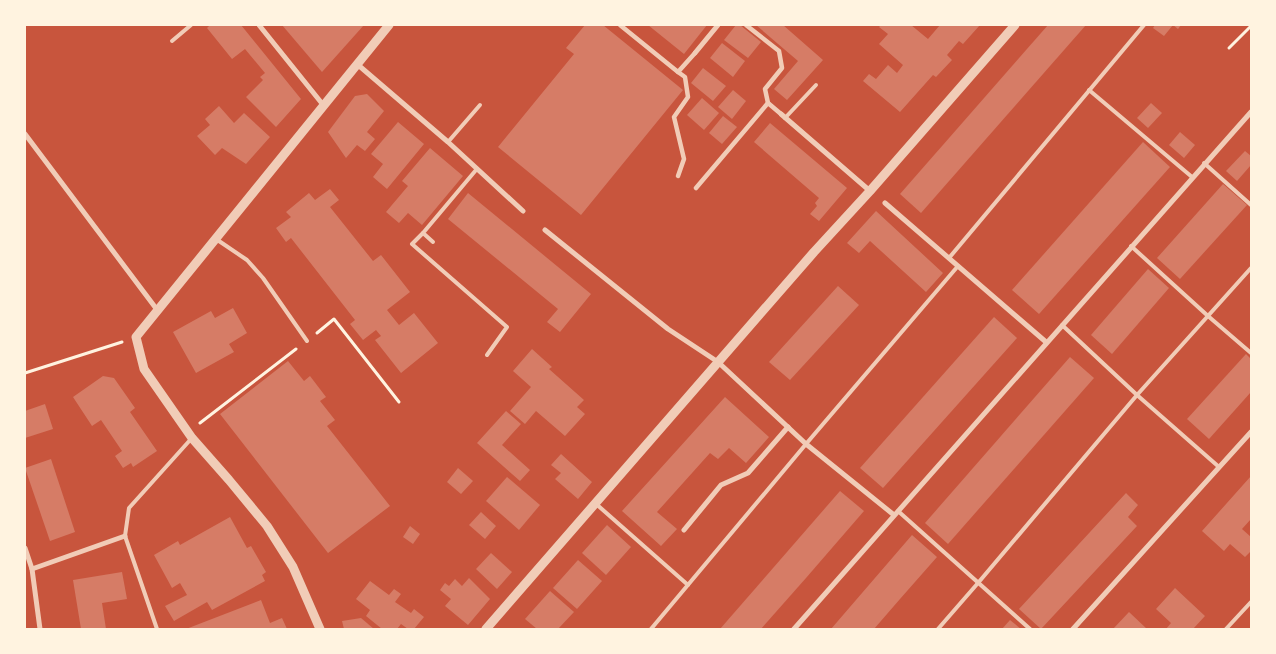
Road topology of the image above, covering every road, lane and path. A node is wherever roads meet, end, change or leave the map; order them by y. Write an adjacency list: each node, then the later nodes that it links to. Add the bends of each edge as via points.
1 (191, 25): 10 (lane)
2 (259, 25): 19 (street)
3 (390, 25): 13 (street)
4 (620, 25): 14 (street)
5 (718, 25): 12 (street)
6 (746, 25): 17 (street, via 778,51 782,68 765,89)
7 (1015, 25): 29 (street)
8 (1144, 25): 16 (lane)
9 (1251, 26): 11 (path)
10 (172, 41)
11 (1229, 48)
12 (695, 53): 14 (street)
13 (357, 64): 19 (street); 23 (street)
14 (678, 72): 26 (street, via 685,77 688,97 674,117 684,159)
15 (816, 85): 21 (lane)
16 (1090, 90): 27 (lane); 38 (lane)
17 (768, 103): 21 (street); 28 (street)
18 (480, 105): 23 (lane)
19 (324, 106): 35 (street)
20 (1251, 112): 24 (street)
21 (783, 116): 29 (street)
22 (25, 134): 41 (street)
23 (448, 142): 25 (street)
24 (1204, 163): 27 (street); 31 (lane)
25 (476, 170): 32 (street); 34 (lane)
26 (678, 176)
27 (1192, 177): 37 (street)
28 (696, 188)
29 (870, 191): 49 (street)
30 (885, 203): 38 (street)
31 (1251, 205)
32 (523, 211)
33 (545, 230): 49 (street, via 668,329)
34 (423, 232): 36 (lane); 48 (lane, via 412,244 507,327)
35 (216, 239): 41 (street); 45 (lane, via 247,260)
36 (433, 242)
37 (1131, 246): 42 (lane); 43 (street)
38 (949, 258): 39 (street)
39 (958, 266): 46 (street); 56 (lane)
40 (1251, 268): 42 (lane)
41 (158, 311): 44 (street)
42 (1208, 316): 47 (lane); 51 (lane)
43 (1062, 325): 46 (street); 51 (lane)
44 (136, 337): 50 (path); 55 (street, via 144,369)
45 (307, 341): 52 (path, via 334,319); 55 (path)
46 (1046, 342): 59 (street)
47 (1251, 352)
48 (488, 355)
49 (718, 362): 53 (street); 58 (street)
50 (25, 373)
51 (1138, 395): 57 (lane); 64 (lane)
52 (399, 402)
53 (788, 427): 56 (street); 60 (street, via 748,472 721,485)
54 (1251, 432): 57 (street)
55 (190, 436): 61 (lane, via 129,508); 69 (street, via 267,526 293,567)
56 (806, 444): 59 (street); 65 (lane)
57 (1219, 467): 75 (street)
58 (595, 504): 65 (lane); 70 (street)
59 (896, 513): 64 (lane); 72 (street)
60 (684, 530)
61 (125, 536): 63 (street); 68 (lane)
62 (25, 548): 63 (street)
63 (32, 569): 67 (street)
64 (978, 583): 73 (lane); 74 (lane)
65 (688, 585): 71 (lane)
66 (1251, 602): 76 (lane)
67 (40, 629)
68 (157, 629)
69 (320, 629)
70 (486, 629)
71 (651, 629)
72 (794, 629)
73 (938, 629)
74 (1030, 629)
75 (1073, 629)
76 (1226, 629)

